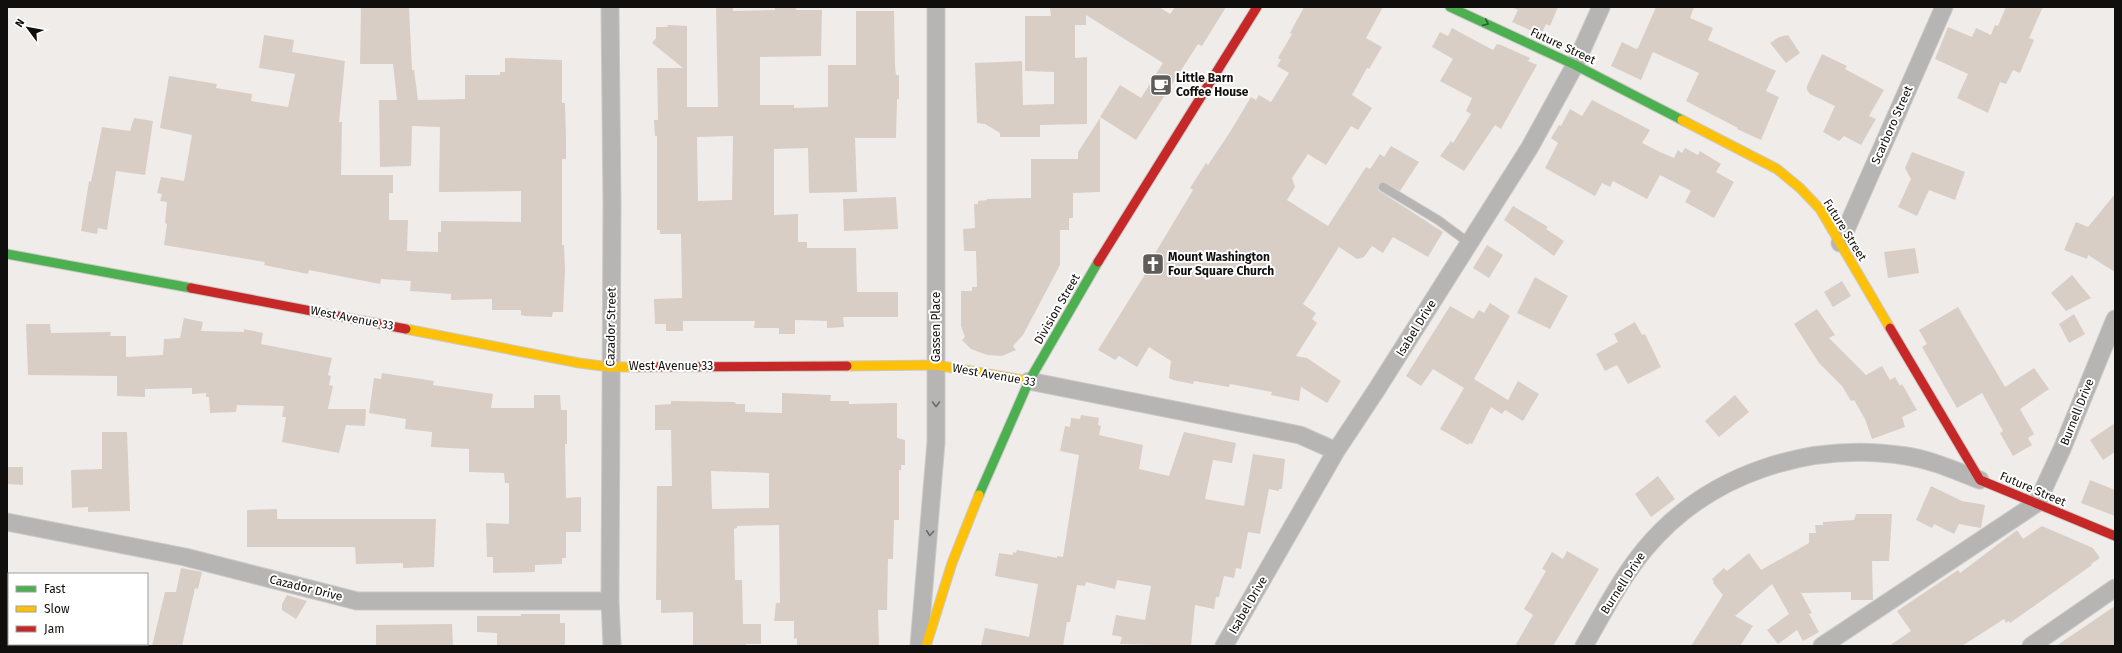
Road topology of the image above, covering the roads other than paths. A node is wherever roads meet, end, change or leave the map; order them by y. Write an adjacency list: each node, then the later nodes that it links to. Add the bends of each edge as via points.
1 (610, 7): 14 (street, Cazador Street)
2 (936, 7): 13 (street, Gassen Place)
3 (1257, 7): 15 (street, Division Street, via 1095,266)
4 (1450, 7): 7 (street, Future Street, one-way to 7)
5 (1601, 7): 7 (street, Isabel Drive)
6 (1944, 7): 10 (street, Scarboro Street)
7 (1575, 65): 9 (street, Isabel Drive, via 1530,147); 10 (street, Future Street, via 1777,169 1820,209)
8 (1383, 187): 9 (lane, via 1438,220)
9 (1469, 243): 16 (street, Isabel Drive)
10 (1840, 243): 17 (street, Future Street)
11 (7, 254): 14 (street, West Avenue 33)
12 (2115, 319): 18 (street, Burnell Drive)
13 (936, 364): 14 (street, West Avenue 33); 15 (street, West Avenue 33); 24 (street, Gassen Place, one-way to 24, via 936,442)
14 (610, 367): 22 (street, Cazador Street)
15 (1029, 381): 16 (street, West Avenue 33, via 1300,435); 25 (street, Division Street, via 952,563)
16 (1336, 451): 26 (street, Isabel Drive)
17 (1980, 480): 18 (street, Future Street); 27 (street, Burnell Drive, via 1934,462 1869,452 1830,452 1792,459 1755,471 1724,485 1695,503 1645,548 1625,576)
18 (2037, 503): 20 (street, Future Street); 28 (street)
19 (7, 522): 22 (street, Cazador Drive, via 185,557 357,601)
20 (2115, 536)
21 (2115, 588): 29 (street)
22 (610, 601): 23 (street, Cazador Street)
23 (612, 646)
24 (919, 646)
25 (926, 646)
26 (1224, 646)
27 (1584, 646)
28 (1822, 646)
29 (2031, 646)

